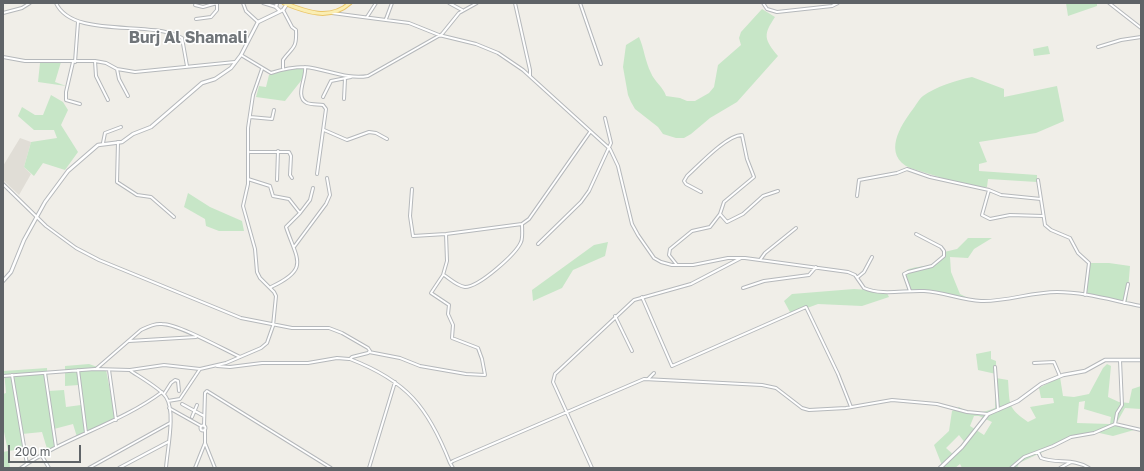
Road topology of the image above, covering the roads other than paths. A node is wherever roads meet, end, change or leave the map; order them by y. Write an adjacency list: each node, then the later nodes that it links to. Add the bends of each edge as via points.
1 (30, 3): 22 (street)
2 (56, 3): 27 (street, via 62,13)
3 (217, 3): 18 (street, via 202,7); 26 (street, via 217,10 211,17)
4 (243, 3): 28 (street, via 246,11)
5 (263, 3): 19 (street)
6 (277, 3): 19 (street)
7 (350, 3): 23 (main road)
8 (376, 3): 24 (street)
9 (392, 3): 25 (street)
10 (449, 3): 21 (street)
11 (477, 3): 21 (street)
12 (515, 3): 45 (street)
13 (580, 3): 38 (street)
14 (763, 3): 15 (street, via 769,10 777,12 832,6)
15 (838, 3)
16 (1109, 3): 29 (street)
17 (285, 4): 20 (street); 23 (main road, via 313,12)
18 (195, 5)
19 (276, 7): 20 (street)
20 (281, 10): 28 (street); 41 (street, via 296,30 293,51 283,60)
21 (462, 10): 30 (street)
22 (3, 13)
23 (332, 13): 24 (street)
24 (367, 17): 25 (street)
25 (386, 19): 30 (street, via 414,24)
26 (196, 20)
27 (78, 22): 36 (street); 39 (street, via 148,28 175,34 182,38)
28 (258, 22): 33 (street)
29 (1141, 28)
30 (439, 35): 44 (street, via 372,75); 45 (street, via 490,49)
31 (1141, 37): 32 (street)
32 (1098, 47)
33 (241, 55): 37 (street); 43 (street)
34 (3, 56): 36 (street, via 25,61)
35 (95, 61): 36 (street); 42 (street); 50 (street, via 96,76)
36 (74, 62): 51 (street, via 66,100)
37 (236, 62): 39 (street); 59 (street, via 220,76 198,86 151,127)
38 (601, 64)
39 (186, 66): 42 (street, via 135,72)
40 (306, 67): 41 (street); 44 (street); 56 (street, via 301,92 307,103 322,104 326,107)
41 (283, 68): 43 (street, via 271,72)
42 (117, 69): 47 (street)
43 (262, 69): 53 (street, via 255,88)
44 (352, 76): 46 (street)
45 (530, 76): 57 (street)
46 (345, 79): 48 (street, via 330,82); 49 (street)
47 (128, 96)
48 (323, 97)
49 (344, 99)
50 (108, 100)
51 (80, 104)
52 (274, 110): 53 (street, via 272,119)
53 (250, 117): 62 (street)
54 (605, 118): 61 (street, via 610,135)
55 (121, 127): 60 (street, via 104,132)
56 (324, 130): 58 (street, via 347,140 369,132); 64 (street)
57 (590, 132): 61 (street); 83 (street, via 529,219)
58 (387, 139)
59 (118, 142): 60 (street); 81 (street, via 119,183 137,195 151,197)
60 (103, 144): 82 (street, via 96,147 63,176)
61 (610, 149): 87 (street, via 581,202); 92 (street, via 616,160 630,217 638,235 654,258)
62 (250, 152): 63 (street); 67 (street)
63 (278, 152): 65 (street, via 286,151 290,154); 68 (street)
64 (317, 174)
65 (292, 178)
66 (327, 178): 88 (street, via 330,194 326,204)
67 (248, 179): 78 (street, via 270,186 273,196 289,199); 98 (street, via 244,209 255,249 257,272)
68 (277, 180)
69 (1038, 180): 77 (street)
70 (3, 184): 82 (street)
71 (313, 188): 78 (street, via 310,200)
72 (412, 189): 85 (street, via 410,216 413,236)
73 (989, 190): 76 (street, via 930,177 907,169 859,180); 77 (street, via 1015,198); 80 (street, via 982,215 984,217 990,219 1010,215)
74 (778, 191): 79 (street, via 763,196 743,214 727,222)
75 (701, 192): 79 (street, via 686,184 684,181 687,176 732,137 742,135 754,177 724,202)
76 (857, 196)
77 (1042, 198): 80 (street)
78 (300, 213): 88 (street, via 286,226)
79 (720, 214): 92 (street, via 710,227 692,231 670,249 669,255)
80 (1043, 216): 101 (street, via 1048,228 1070,238 1078,253 1088,261 1090,268)
81 (174, 217)
82 (36, 218): 96 (street, via 11,272); 106 (street, via 89,256 230,314)
83 (522, 224): 85 (street); 94 (street, via 522,242 511,255 480,280 464,287)
84 (796, 228): 91 (street)
85 (446, 234): 94 (street, via 447,262)
86 (916, 234): 100 (street, via 941,247 944,256 932,266 904,274)
87 (538, 244)
88 (294, 247): 98 (street, via 298,262 295,273)
89 (872, 257): 95 (street, via 864,272)
90 (741, 258): 91 (street); 92 (street); 102 (street, via 691,284)
91 (760, 260): 93 (street)
92 (677, 265)
93 (816, 267): 95 (street, via 848,272); 99 (street, via 809,275 764,281)
94 (443, 275): 110 (street, via 431,293 449,305 448,314 453,323 452,338 478,349 484,375 420,366 400,358)
95 (857, 278): 100 (street, via 867,289 886,292)
96 (3, 281)
97 (1128, 284): 103 (street)
98 (271, 287): 106 (street, via 276,296)
99 (743, 288)
100 (910, 291): 101 (street, via 937,292 964,300 995,301 1039,293)
101 (1085, 295): 103 (street)
102 (642, 297): 105 (street, via 628,304); 135 (street, via 672,366 806,307)
103 (1124, 303): 104 (street)
104 (1141, 306)
105 (615, 316): 109 (street); 139 (street, via 554,376 554,382)
106 (273, 326): 110 (street, via 294,329 329,328 368,348); 111 (street, via 265,345)
107 (197, 337): 108 (street); 108 (street, via 174,326 161,324 148,327); 111 (street)
108 (128, 342): 118 (street)
109 (632, 351)
110 (369, 352): 112 (street)
111 (240, 357): 116 (street)
112 (350, 359): 116 (street); 129 (street)
113 (1120, 360): 114 (street); 127 (street, via 1101,361 1085,371); 145 (street, via 1122,405)
114 (1141, 360)
115 (1034, 363): 127 (street, via 1054,362)
116 (216, 366): 119 (street)
117 (995, 367): 138 (street)
118 (95, 369): 120 (street); 121 (street)
119 (200, 369): 122 (street, via 164,365); 132 (street, via 180,399)
120 (78, 370): 123 (street); 150 (street)
121 (109, 370): 122 (street); 143 (street)
122 (130, 370): 131 (street)
123 (45, 373): 125 (street); 154 (street)
124 (654, 373): 128 (street)
125 (12, 375): 126 (street); 159 (street)
126 (3, 376)
127 (1060, 376): 138 (street, via 1041,384 1018,401)
128 (648, 379): 135 (street, via 762,385 776,388 802,408 809,410); 139 (street, via 624,386)
129 (395, 382): 158 (street, via 426,411); 168 (street)
130 (179, 391): 131 (street, via 178,381 175,380)
131 (163, 393): 132 (street); 143 (street)
132 (168, 401): 136 (street)
133 (182, 404): 137 (street)
134 (197, 405): 137 (street)
135 (851, 407): 140 (street, via 892,400 948,406 967,412)
136 (169, 408): 144 (street); 146 (street)
137 (194, 410): 141 (street); 142 (street)
138 (998, 410): 140 (street)
139 (567, 412): 158 (street); 170 (street)
140 (988, 414): 171 (street, via 962,447)
141 (204, 416): 146 (street); 167 (street, via 205,393 208,391)
142 (192, 417)
143 (116, 420): 150 (street)
144 (170, 422): 152 (street); 162 (street)
145 (1115, 424): 148 (street); 155 (street, via 1094,433 1073,436)
146 (202, 426): 147 (street); 149 (street)
147 (205, 430): 149 (street); 151 (street)
148 (1141, 430)
149 (201, 431): 151 (street)
150 (86, 433): 154 (street)
151 (205, 438): 153 (street)
152 (168, 442): 163 (street); 164 (street)
153 (205, 443): 165 (street); 166 (street)
154 (56, 447): 156 (street)
155 (1038, 452): 157 (street, via 1041,458 1046,460); 172 (street, via 1022,458)
156 (42, 456): 159 (street); 161 (street)
157 (1072, 462): 173 (street); 174 (street)
158 (450, 463): 169 (street)
159 (27, 464): 160 (street)
160 (21, 468)
161 (49, 468)
162 (89, 468)
163 (119, 468)
164 (166, 468)
165 (195, 468)
166 (215, 468)
167 (331, 468)
168 (369, 468)
169 (452, 468)
170 (592, 468)
171 (940, 468)
172 (1011, 468)
173 (1060, 468)
174 (1089, 468)

